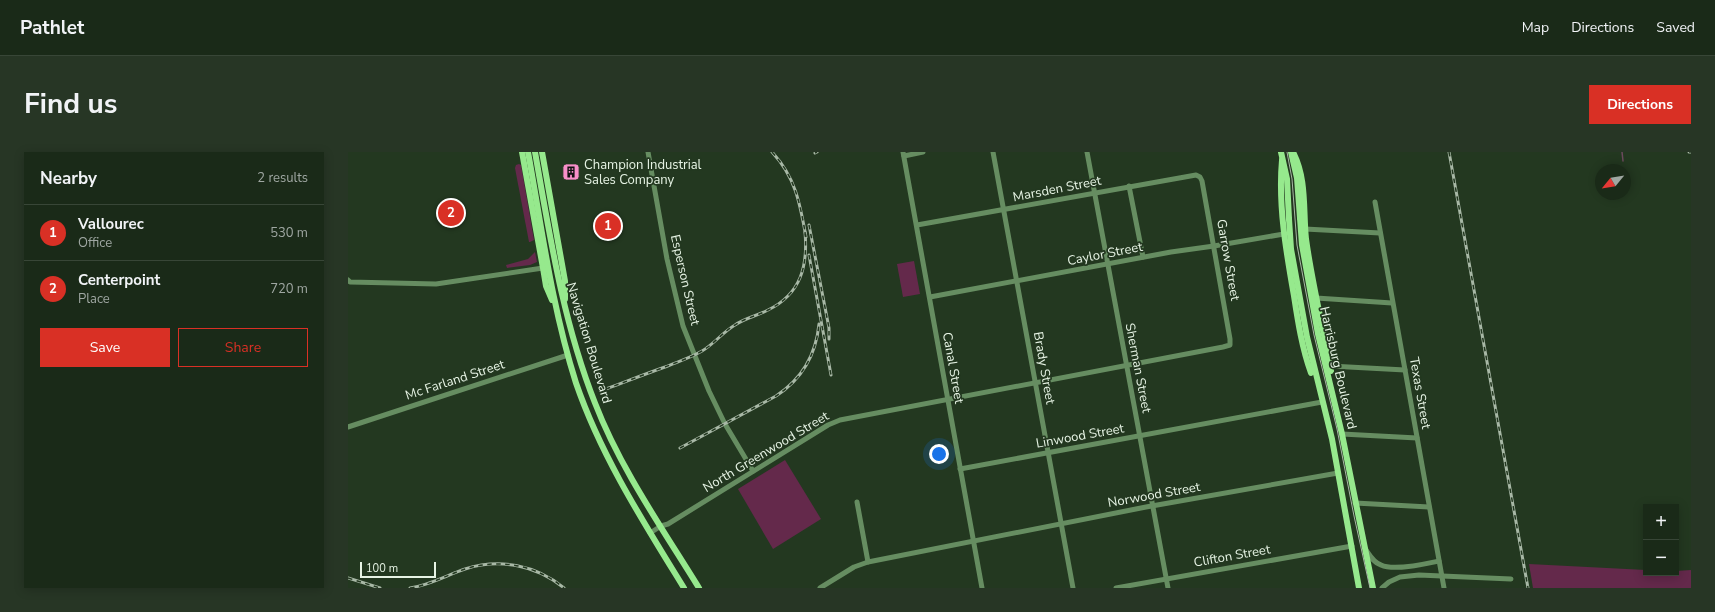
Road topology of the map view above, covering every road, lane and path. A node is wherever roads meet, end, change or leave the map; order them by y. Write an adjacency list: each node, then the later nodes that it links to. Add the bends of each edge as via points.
1 (522, 152): 27 (main road)
2 (528, 152): 18 (main road, Navigation Boulevard)
3 (535, 152): 18 (main road, Navigation Boulevard)
4 (542, 152): 33 (main road, via 565,281)
5 (648, 152): 50 (street, Esperson Street, via 667,259 683,326 709,391)
6 (923, 152): 11 (street)
7 (993, 152): 19 (street, Brady Street)
8 (1087, 152): 16 (street, Sherman Street)
9 (1281, 152): 13 (main road); 43 (main road, Harrisburg Boulevard, bridge, via 1287,179 1292,249 1306,337)
10 (1292, 152): 12 (main road); 45 (main road, Harrisburg Boulevard, bridge, via 1297,178 1302,245 1318,334)
11 (903, 154): 20 (street, Canal Street)
12 (1297, 161): 13 (main road); 21 (main road, via 1302,178)
13 (1281, 164): 23 (main road)
14 (1200, 177): 15 (street, Marsden Street, via 1191,174); 24 (street, Garrow Street)
15 (1129, 186): 16 (street, Marsden Street); 25 (street)
16 (1095, 193): 19 (street, Marsden Street); 26 (street, Sherman Street)
17 (1375, 202): 22 (street, Texas Street)
18 (541, 206): 33 (main road, Navigation Boulevard); 34 (main road, Navigation Boulevard)
19 (1004, 210): 20 (street, Marsden Street); 29 (street, Brady Street)
20 (917, 225): 30 (street, Canal Street)
21 (1305, 229): 22 (street); 31 (main road)
22 (1380, 233): 32 (street, Texas Street)
23 (1284, 234): 24 (street, Caylor Street); 43 (main road, via 1302,341)
24 (1214, 246): 25 (street, Caylor Street); 35 (street, Garrow Street, via 1230,339 1230,345)
25 (1143, 258): 26 (street, Caylor Street)
26 (1108, 265): 29 (street, Caylor Street); 38 (street, Sherman Street)
27 (543, 268): 28 (street, via 436,284); 34 (main road, via 546,286)
28 (348, 280)
29 (1017, 282): 30 (street, Caylor Street); 41 (street, Brady Street)
30 (930, 297): 42 (street, Canal Street)
31 (1316, 298): 32 (street); 39 (main road)
32 (1392, 303): 40 (street, Texas Street)
33 (565, 311): 36 (main road, Navigation Boulevard)
34 (556, 313): 37 (main road, Navigation Boulevard)
35 (1227, 346): 38 (street, North Greenwood Street)
36 (577, 349): 37 (main road); 52 (main road, Navigation Boulevard, via 595,403 618,453)
37 (568, 355): 44 (street, Mc Farland Street); 53 (main road, Navigation Boulevard, via 589,415)
38 (1126, 366): 41 (street, North Greenwood Street); 46 (street, Sherman Street)
39 (1330, 366): 40 (street); 45 (main road)
40 (1405, 370): 47 (street, Texas Street)
41 (1035, 383): 42 (street, North Greenwood Street); 48 (street, Brady Street)
42 (947, 400): 49 (street, Canal Street); 50 (street, North Greenwood Street, via 840,420)
43 (1322, 402): 46 (street, Linwood Street); 51 (main road, Harrisburg Boulevard)
44 (348, 427)
45 (1342, 434): 47 (street); 55 (main road, Harrisburg Boulevard)
46 (1140, 436): 48 (street, Linwood Street); 56 (street, Sherman Street)
47 (1417, 438): 57 (street, Texas Street)
48 (1048, 453): 49 (street, Linwood Street); 58 (street, Brady Street)
49 (960, 469): 61 (street, Canal Street)
50 (753, 471): 59 (street, North Greenwood Street)
51 (1338, 473): 56 (street, Norwood Street); 62 (main road, Harrisburg Boulevard)
52 (640, 492): 53 (main road); 59 (main road, Navigation Boulevard)
53 (629, 498): 60 (main road, Navigation Boulevard)
54 (857, 502): 65 (street)
55 (1355, 502): 57 (street); 63 (main road, Harrisburg Boulevard)
56 (1152, 505): 58 (street, Norwood Street); 68 (street, Sherman Street)
57 (1429, 507): 64 (street, Texas Street)
58 (1062, 523): 61 (street, Norwood Street); 73 (street, Brady Street)
59 (661, 526): 60 (street, North Greenwood Street); 70 (main road, Navigation Boulevard)
60 (650, 533): 69 (main road, Navigation Boulevard)
61 (974, 542): 65 (street, Norwood Street); 72 (street, Canal Street)
62 (1352, 546): 68 (street, Clifton Street); 76 (main road, Harrisburg Boulevard)
63 (1365, 547): 64 (street, via 1372,559 1380,565 1390,567); 77 (main road, Harrisburg Boulevard)
64 (1440, 561): 66 (street, Texas Street)
65 (868, 562): 71 (street, Norwood Street, via 854,567)
66 (1442, 576): 67 (street); 78 (street, via 1400,577); 79 (street, Texas Street)
67 (1511, 579)
68 (1166, 580): 74 (street, Clifton Street); 75 (street, Sherman Street)
69 (684, 588)
70 (699, 588)
71 (820, 588)
72 (982, 588)
73 (1074, 588)
74 (1116, 588)
75 (1168, 588)
76 (1359, 588)
77 (1373, 588)
78 (1382, 588)
79 (1444, 588)

